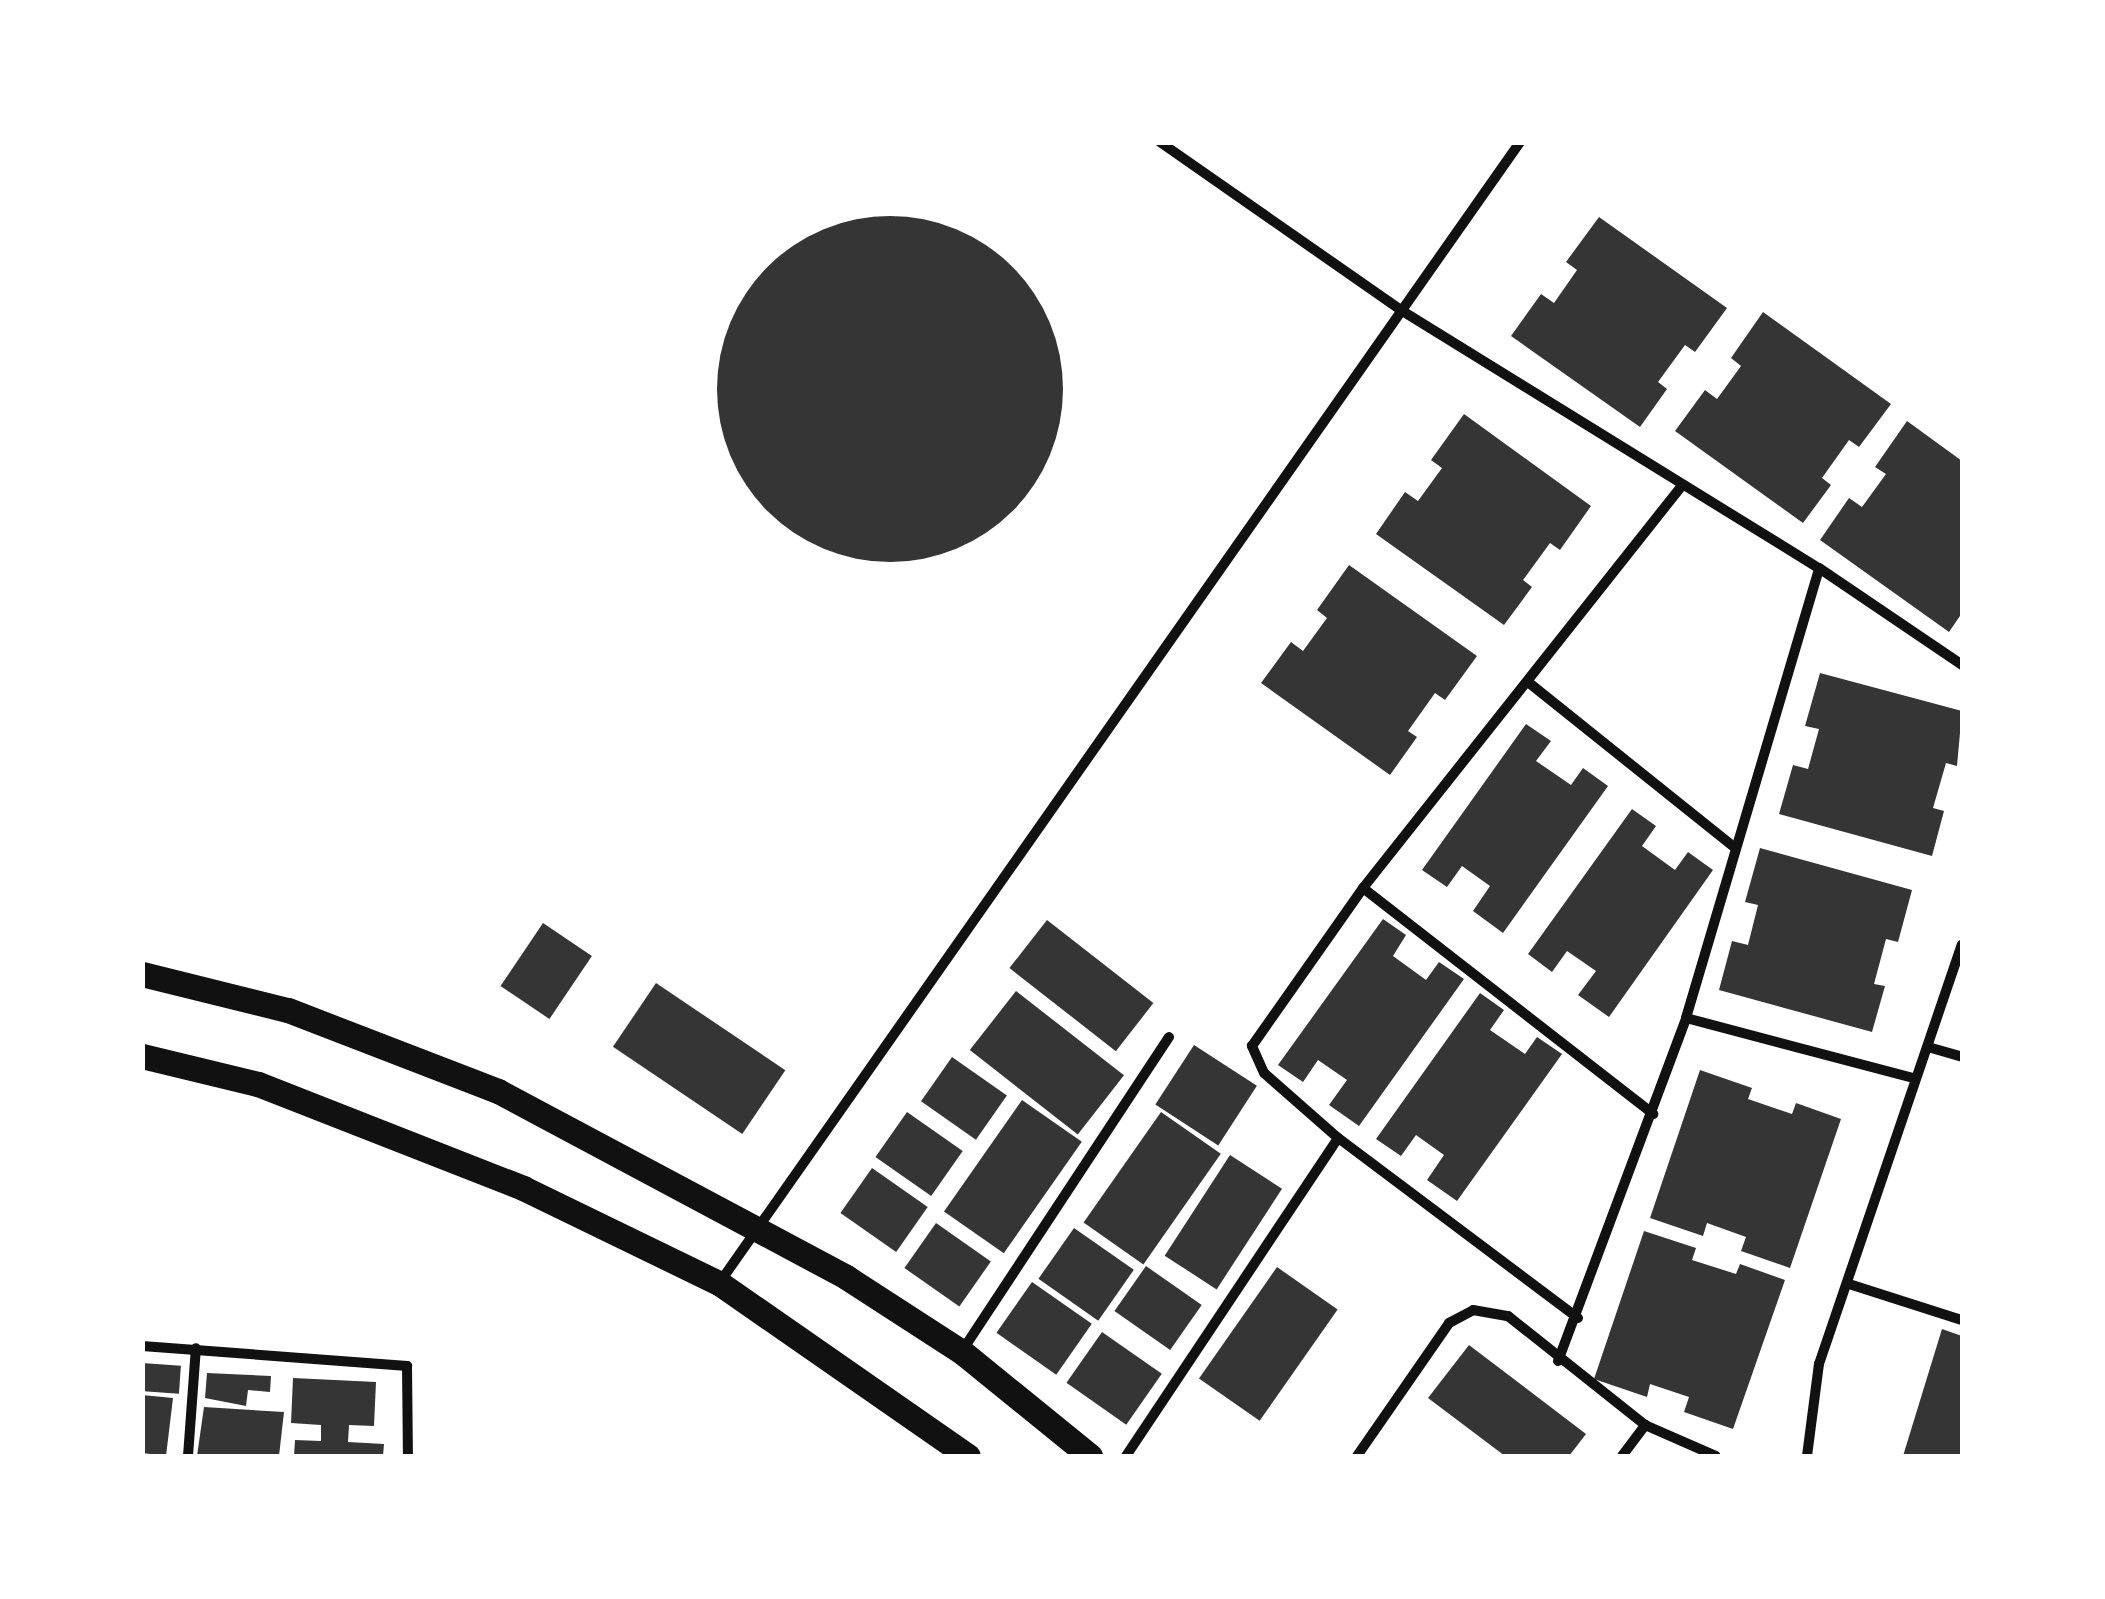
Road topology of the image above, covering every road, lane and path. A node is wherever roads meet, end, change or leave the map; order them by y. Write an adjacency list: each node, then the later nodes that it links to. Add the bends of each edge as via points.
1 (1160, 142): 3 (street)
2 (1520, 142): 3 (street)
3 (1404, 312): 4 (street); 20 (street)
4 (1680, 488): 5 (street); 7 (street)
5 (1819, 568): 6 (street); 8 (street)
6 (1962, 665)
7 (1528, 682): 8 (street); 9 (street)
8 (1732, 846): 12 (street)
9 (1364, 888): 18 (street); 19 (street, via 1252,1046 1264,1074)
10 (1962, 945): 14 (street)
11 (142, 974): 20 (main road, via 288,1010 498,1091)
12 (1686, 1018): 17 (street); 18 (street)
13 (1169, 1037): 27 (street)
14 (1928, 1047): 16 (street); 17 (street)
15 (142, 1056): 21 (main road, via 258,1084 524,1188)
16 (1962, 1057)
17 (1913, 1078): 22 (street)
18 (1653, 1114): 23 (street)
19 (1338, 1138): 23 (street); 34 (street)
20 (760, 1226): 21 (street); 27 (main road)
21 (719, 1283): 32 (main road)
22 (1849, 1284): 24 (street); 38 (street, via 1819,1364)
23 (1578, 1318): 28 (street)
24 (1962, 1320)
25 (142, 1346): 26 (street)
26 (196, 1348): 30 (street); 31 (street, via 407,1366)
27 (962, 1352): 33 (main road)
28 (1558, 1361): 29 (street); 35 (street, via 1508,1316 1472,1310 1449,1323)
29 (1645, 1425): 36 (street); 37 (street)
30 (188, 1456)
31 (408, 1456)
32 (968, 1456)
33 (1090, 1456)
34 (1126, 1456)
35 (1358, 1456)
36 (1622, 1456)
37 (1716, 1456)
38 (1807, 1456)

